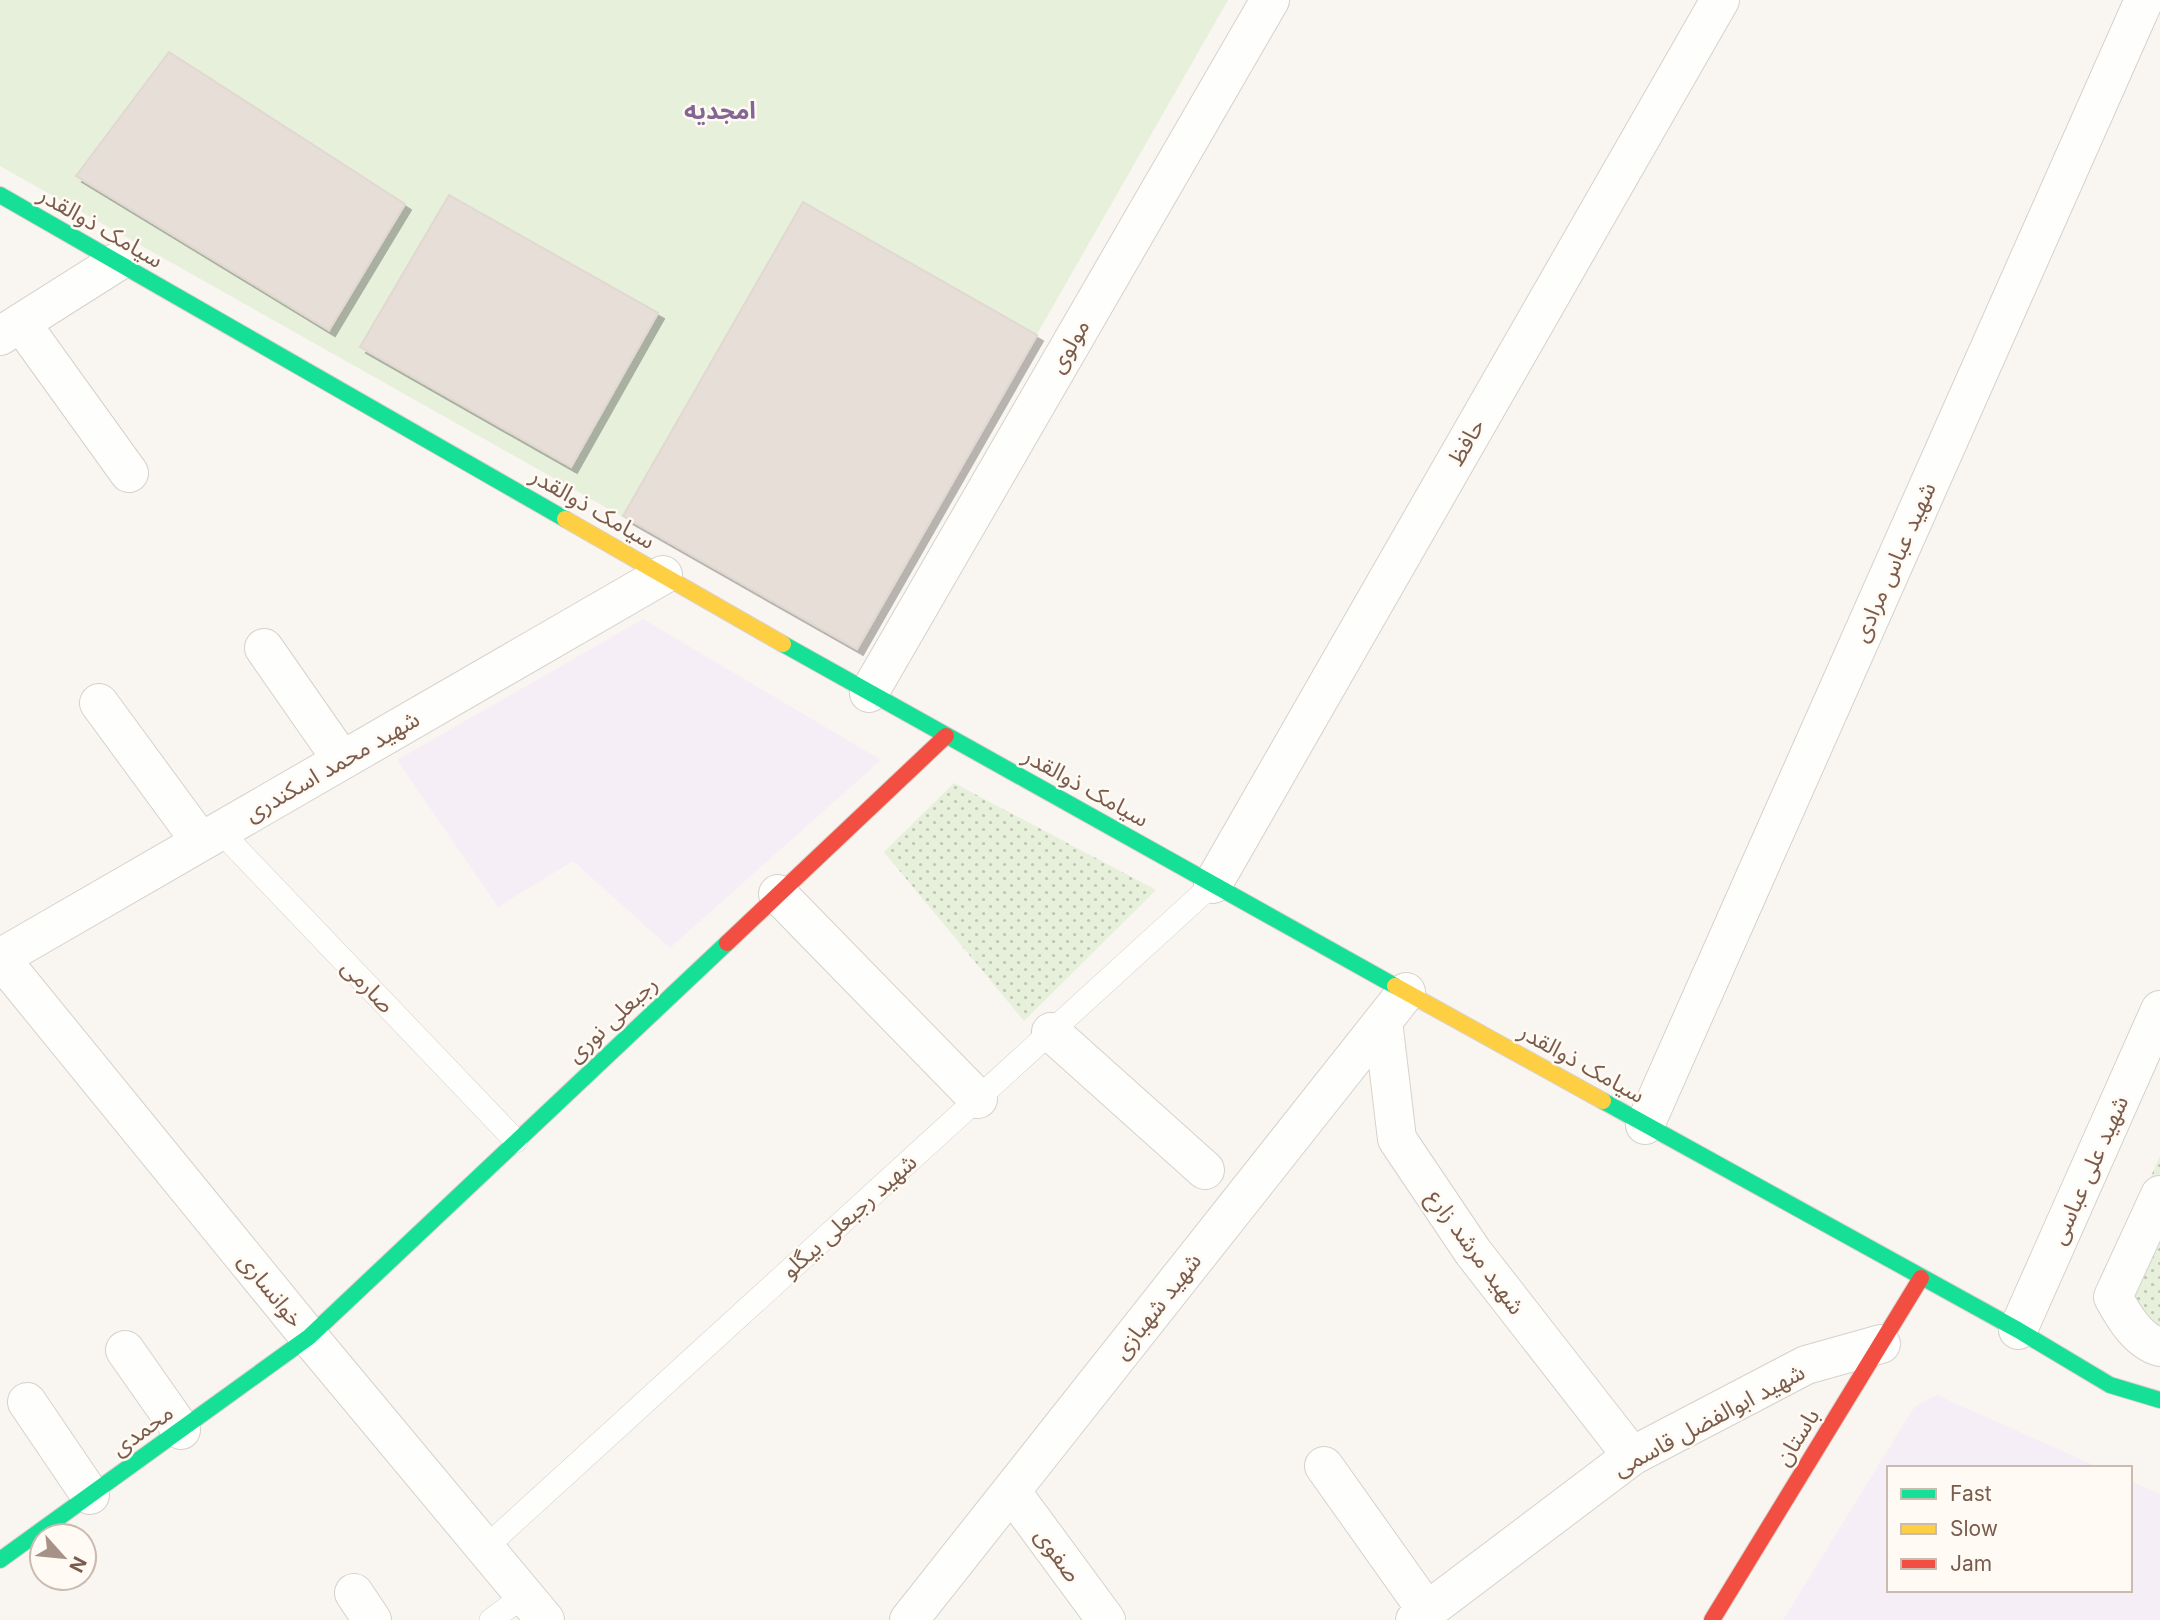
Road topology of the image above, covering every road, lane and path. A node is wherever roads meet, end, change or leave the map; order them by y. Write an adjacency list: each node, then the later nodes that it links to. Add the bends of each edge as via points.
1 (1270, 0): 10 (street, مولوی)
2 (1720, 0): 15 (street, حافظ)
3 (2144, 0): 23 (street, شهید عباس مرادی)
4 (0, 195): 5 (street, سیامک ذوالقدر)
5 (117, 262): 6 (street); 8 (street, سیامک ذوالقدر)
6 (10, 329): 7 (street)
7 (129, 473)
8 (663, 575): 10 (street, سیامک ذوالقدر); 13 (street, شهید محمد اسکندری)
9 (264, 648): 13 (street)
10 (869, 693): 12 (street, سیامک ذوالقدر)
11 (99, 703): 14 (street)
12 (946, 736): 15 (street, سیامک ذوالقدر); 16 (street, رجبعلی نوری)
13 (342, 760): 14 (street, شهید محمد اسکندری)
14 (210, 837): 17 (street, شهید محمد اسکندری); 24 (lane, صارمی)
15 (1213, 884): 18 (street, سیامک ذوالقدر); 21 (lane, شهید رجبعلی بیگلو)
16 (778, 894): 22 (street); 24 (street, رجبعلی نوری)
17 (0, 958): 29 (street, خوانساری)
18 (1406, 992): 20 (street, شهید شهبازی); 23 (street, سیامک ذوالقدر)
19 (2160, 1010): 28 (street, شهید علی عباسی)
20 (1383, 1021): 36 (street, شهید مرشد زارع, via 1397,1139 1473,1252); 38 (street, شهید شهبازی)
21 (1051, 1032): 22 (lane, شهید رجبعلی بیگلو); 25 (street)
22 (978, 1099): 40 (lane, شهید رجبعلی بیگلو)
23 (1645, 1125): 27 (street, سیامک ذوالقدر)
24 (516, 1141): 29 (street, رجبعلی نوری)
25 (1205, 1170)
26 (2160, 1195): 31 (street, via 2113,1297 2149,1344)
27 (1921, 1278): 28 (street, سیامک ذوالقدر); 30 (street, باستان)
28 (2018, 1330): 33 (street, سیامک ذوالقدر, via 2110,1385)
29 (309, 1337): 35 (street, محمدی); 40 (street, خوانساری)
30 (1881, 1344): 36 (street, شهید ابوالفضل قاسمی, via 1807,1365); 47 (street, باستان)
31 (2160, 1347)
32 (125, 1350): 35 (street)
33 (2160, 1400)
34 (27, 1402): 39 (street)
35 (181, 1430): 39 (street, محمدی)
36 (1632, 1456): 43 (street, شهید ابوالفضل قاسمی)
37 (1324, 1466): 43 (street)
38 (1011, 1491): 45 (street, شهید شهبازی); 46 (street, صفوی)
39 (90, 1495): 41 (street, محمدی)
40 (485, 1548): 42 (street, خوانساری)
41 (0, 1560)
42 (535, 1608): 44 (lane)
43 (1421, 1615)
44 (491, 1620)
45 (908, 1620)
46 (1106, 1620)
47 (1712, 1620)

